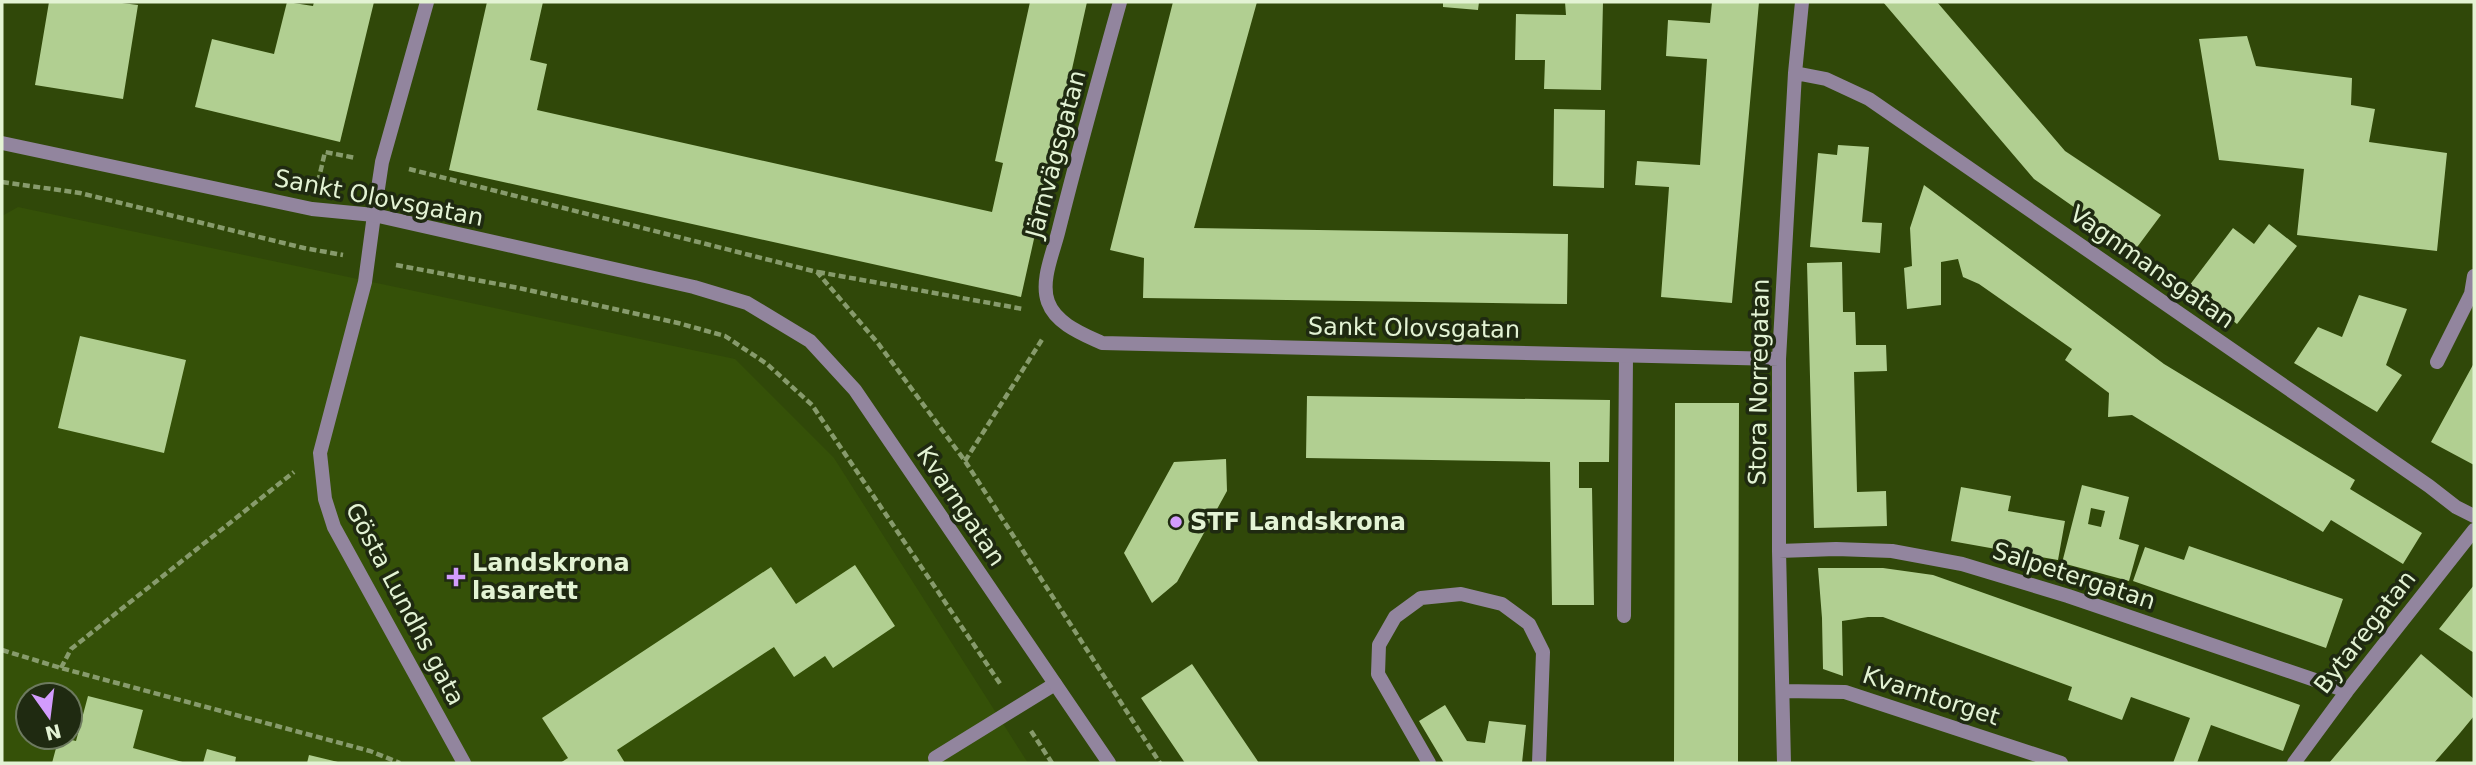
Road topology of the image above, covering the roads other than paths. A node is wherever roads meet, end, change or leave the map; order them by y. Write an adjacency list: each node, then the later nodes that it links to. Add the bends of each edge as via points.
1 (427, 2): 6 (street, Gösta Lundhs gata, via 382,162)
2 (1120, 2): 9 (street, Järnvägsgatan, via 1046,278 1048,302)
3 (1802, 2): 4 (street, Stora Norregatan)
4 (1795, 73): 11 (street, Stora Norregatan); 13 (street, Vagnmansgatan, via 1826,79 1869,99)
5 (2, 143): 6 (street, Sankt Olovsgatan, via 312,209)
6 (374, 215): 8 (street, Sankt Olovsgatan); 21 (street, Gösta Lundhs gata, via 365,282 320,453 325,499 334,527)
7 (2474, 276): 12 (street, via 2471,294)
8 (747, 303): 17 (street, Kvarngatan, via 810,341 855,390)
9 (1057, 316): 10 (street, Sankt Olovsgatan, via 1073,330 1102,343)
10 (1626, 356): 11 (street, Sankt Olovsgatan); 16 (street)
11 (1779, 359): 15 (street, Stora Norregatan)
12 (2437, 362)
13 (2474, 516)
14 (2474, 530): 19 (street, Bytaregatan)
15 (1779, 551): 18 (street, Stora Norregatan); 19 (street, Salpetergatan, via 1892,551 1962,564)
16 (1624, 616)
17 (1055, 684): 20 (street); 22 (street, Kvarngatan)
18 (1783, 691): 25 (street, Stora Norregatan); 26 (street, Kvarntorget, via 1845,692)
19 (2347, 691): 27 (street, Bytaregatan)
20 (935, 758)
21 (464, 763)
22 (1110, 763)
23 (1429, 763): 24 (street, via 1378,674 1380,645 1395,617 1421,598 1461,594 1502,604 1529,624 1544,652)
24 (1539, 763)
25 (1784, 763)
26 (2062, 763)
27 (2294, 763)

